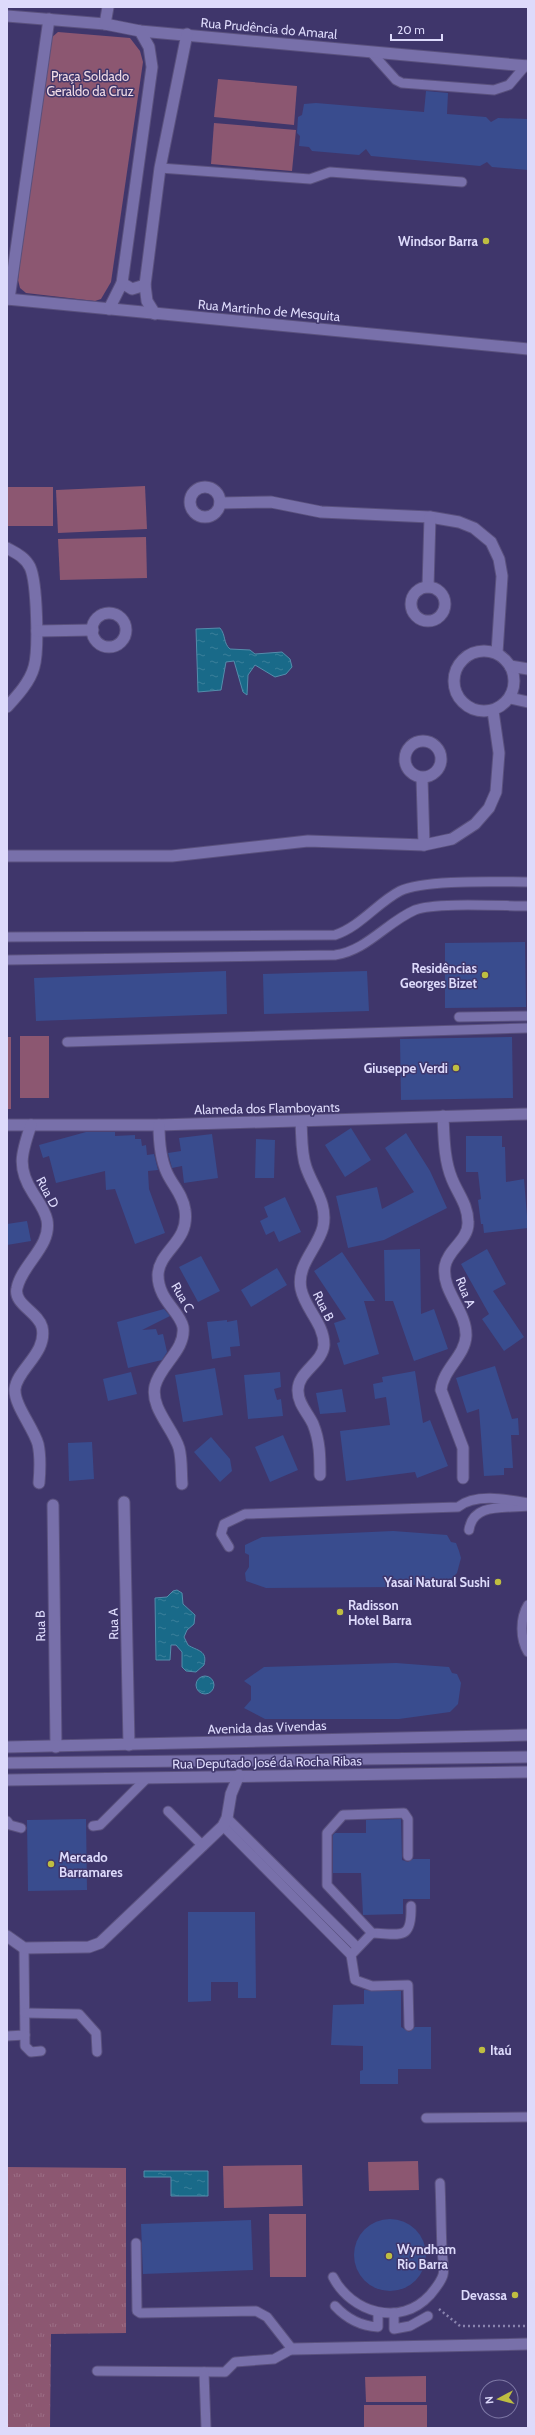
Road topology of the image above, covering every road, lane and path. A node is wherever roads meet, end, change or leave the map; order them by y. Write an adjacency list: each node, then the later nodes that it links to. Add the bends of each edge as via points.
1 (108, 7): 4 (street)
2 (7, 16): 3 (street, Rua Prudência do Amaral)
3 (49, 19): 4 (street, Rua Prudência do Amaral); 13 (street)
4 (105, 24): 5 (street, Rua Prudência do Amaral)
5 (140, 31): 6 (street, Rua Prudência do Amaral); 11 (street, via 149,47 152,68)
6 (187, 34): 7 (street, Rua Prudência do Amaral); 9 (street)
7 (371, 52): 8 (street, Rua Prudência do Amaral); 8 (lane, via 396,80 402,83 494,90 509,85)
8 (527, 65)
9 (160, 168): 10 (lane, via 310,179 330,172); 12 (street)
10 (462, 182)
11 (122, 283): 12 (street, via 132,289); 14 (street)
12 (145, 285): 15 (street, via 147,301)
13 (8, 299): 14 (street, Rua Martinho de Mesquita)
14 (109, 310): 15 (street, Rua Martinho de Mesquita)
15 (155, 314): 16 (street, Rua Martinho de Mesquita)
16 (528, 349)
17 (220, 503): 18 (street, via 271,502 321,512)
18 (430, 517): 20 (street); 23 (street, via 459,522 474,528 491,542 499,560 502,576)
19 (7, 548): 22 (street, via 24,558 33,574)
20 (428, 587)
21 (92, 630): 22 (street)
22 (37, 631): 28 (street, via 36,657 32,673)
23 (497, 653): 24 (street); 29 (street, via 481,651 466,656 459,664 454,679 457,695 463,703 477,711)
24 (510, 666): 25 (street); 26 (street, via 515,682)
25 (528, 669)
26 (510, 698): 27 (street); 29 (street)
27 (528, 702)
28 (7, 707)
29 (492, 711): 31 (street, via 499,753 499,773 496,792 488,808 475,824 452,839)
30 (422, 778): 31 (street)
31 (424, 844): 32 (street, via 308,841 172,856)
32 (7, 856)
33 (528, 882): 35 (lane, via 422,885 401,890 351,928 334,935)
34 (528, 906): 36 (lane, via 423,907 406,915 352,951 335,956)
35 (7, 937)
36 (7, 960)
37 (528, 1016): 38 (lane)
38 (459, 1017)
39 (528, 1028): 40 (lane)
40 (68, 1042)
41 (528, 1114): 42 (street, Alameda dos Flamboyants)
42 (443, 1116): 43 (street, Alameda dos Flamboyants); 48 (street, Rua A, via 449,1168 464,1200 468,1220 465,1236 449,1255 445,1269 445,1279 461,1315 465,1343 442,1382 441,1390 463,1448)
43 (301, 1122): 46 (street, Alameda dos Flamboyants); 47 (street, Rua B, via 305,1165 318,1191 324,1215 320,1236 311,1250 301,1276 300,1288 316,1317 324,1340 320,1356 299,1382 298,1391 300,1402 318,1439)
44 (7, 1125): 45 (street, Alameda dos Flamboyants)
45 (31, 1125): 46 (street, Alameda dos Flamboyants); 49 (street, Rua D, via 21,1155 22,1166 25,1181 47,1220 47,1228 40,1247 24,1270 17,1293 18,1298 40,1319 43,1335 42,1343 18,1380 15,1396 38,1444)
46 (159, 1125): 50 (street, Rua C, via 160,1148 166,1172 181,1196 186,1211 179,1240 160,1264 158,1276 165,1299 181,1321 182,1337 174,1355 161,1373 154,1392 159,1410 179,1448)
47 (320, 1475)
48 (464, 1478)
49 (40, 1483)
50 (182, 1484)
51 (124, 1502): 60 (street, Rua A)
52 (528, 1503): 56 (lane, via 502,1498 466,1500 458,1507 245,1514 224,1524 221,1534)
53 (53, 1504): 62 (street, Rua B)
54 (528, 1506): 55 (lane, via 480,1511 472,1519)
55 (469, 1530)
56 (229, 1547)
57 (528, 1605): 58 (lane, via 522,1622 523,1638)
58 (528, 1652)
59 (528, 1735): 60 (street, Avenida das Vivendas)
60 (129, 1745): 62 (street, Avenida das Vivendas)
61 (7, 1747): 62 (street, Avenida das Vivendas)
62 (56, 1747)
63 (528, 1757): 64 (street, Rua Deputado José da Rocha Ribas)
64 (204, 1760): 65 (street, Rua Deputado José da Rocha Ribas); 68 (street)
65 (7, 1763)
66 (528, 1772): 67 (street, Rua Deputado José da Rocha Ribas)
67 (239, 1775): 68 (street, Rua Deputado José da Rocha Ribas); 73 (street, via 231,1794)
68 (204, 1777): 69 (street, Rua Deputado José da Rocha Ribas)
69 (147, 1778): 70 (street, Rua Deputado José da Rocha Ribas); 74 (lane, via 100,1825)
70 (7, 1780)
71 (168, 1811): 76 (lane)
72 (7, 1821): 75 (lane, via 10,1825)
73 (225, 1822): 76 (street); 81 (lane); 83 (lane)
74 (93, 1826)
75 (21, 1828)
76 (203, 1846): 82 (street, via 100,1943 89,1947)
77 (408, 1856): 79 (lane, via 408,1819 404,1813 342,1816 327,1833 327,1885)
78 (411, 1906): 79 (lane, via 411,1924 408,1931 403,1934)
79 (372, 1933): 81 (lane)
80 (7, 1936): 82 (street)
81 (358, 1946): 83 (lane)
82 (24, 1948): 84 (lane)
83 (351, 1955): 85 (lane, via 355,1980 372,1986 408,1985)
84 (25, 2013): 87 (lane); 89 (lane, via 79,2014 96,2033)
85 (409, 2026)
86 (7, 2036): 87 (lane)
87 (25, 2036): 88 (lane, via 25,2046 28,2050)
88 (41, 2051)
89 (97, 2052)
90 (426, 2118): 91 (lane)
91 (528, 2118)
92 (440, 2183): 95 (lane, via 443,2274 436,2288)
93 (136, 2243): 102 (lane, via 137,2311 256,2311 267,2317)
94 (333, 2277): 97 (lane, via 348,2298 360,2307)
95 (426, 2299): 98 (lane, via 411,2308); 100 (path, via 460,2326)
96 (335, 2306): 97 (lane, via 344,2316 370,2327 378,2327)
97 (378, 2313): 98 (lane)
98 (394, 2313): 99 (lane, via 394,2329 410,2326)
99 (428, 2316)
100 (528, 2326)
101 (528, 2344): 102 (street)
102 (292, 2349): 104 (lane, via 274,2359 235,2362 224,2372)
103 (97, 2371): 104 (lane)
104 (204, 2372): 105 (lane)
105 (206, 2428)

